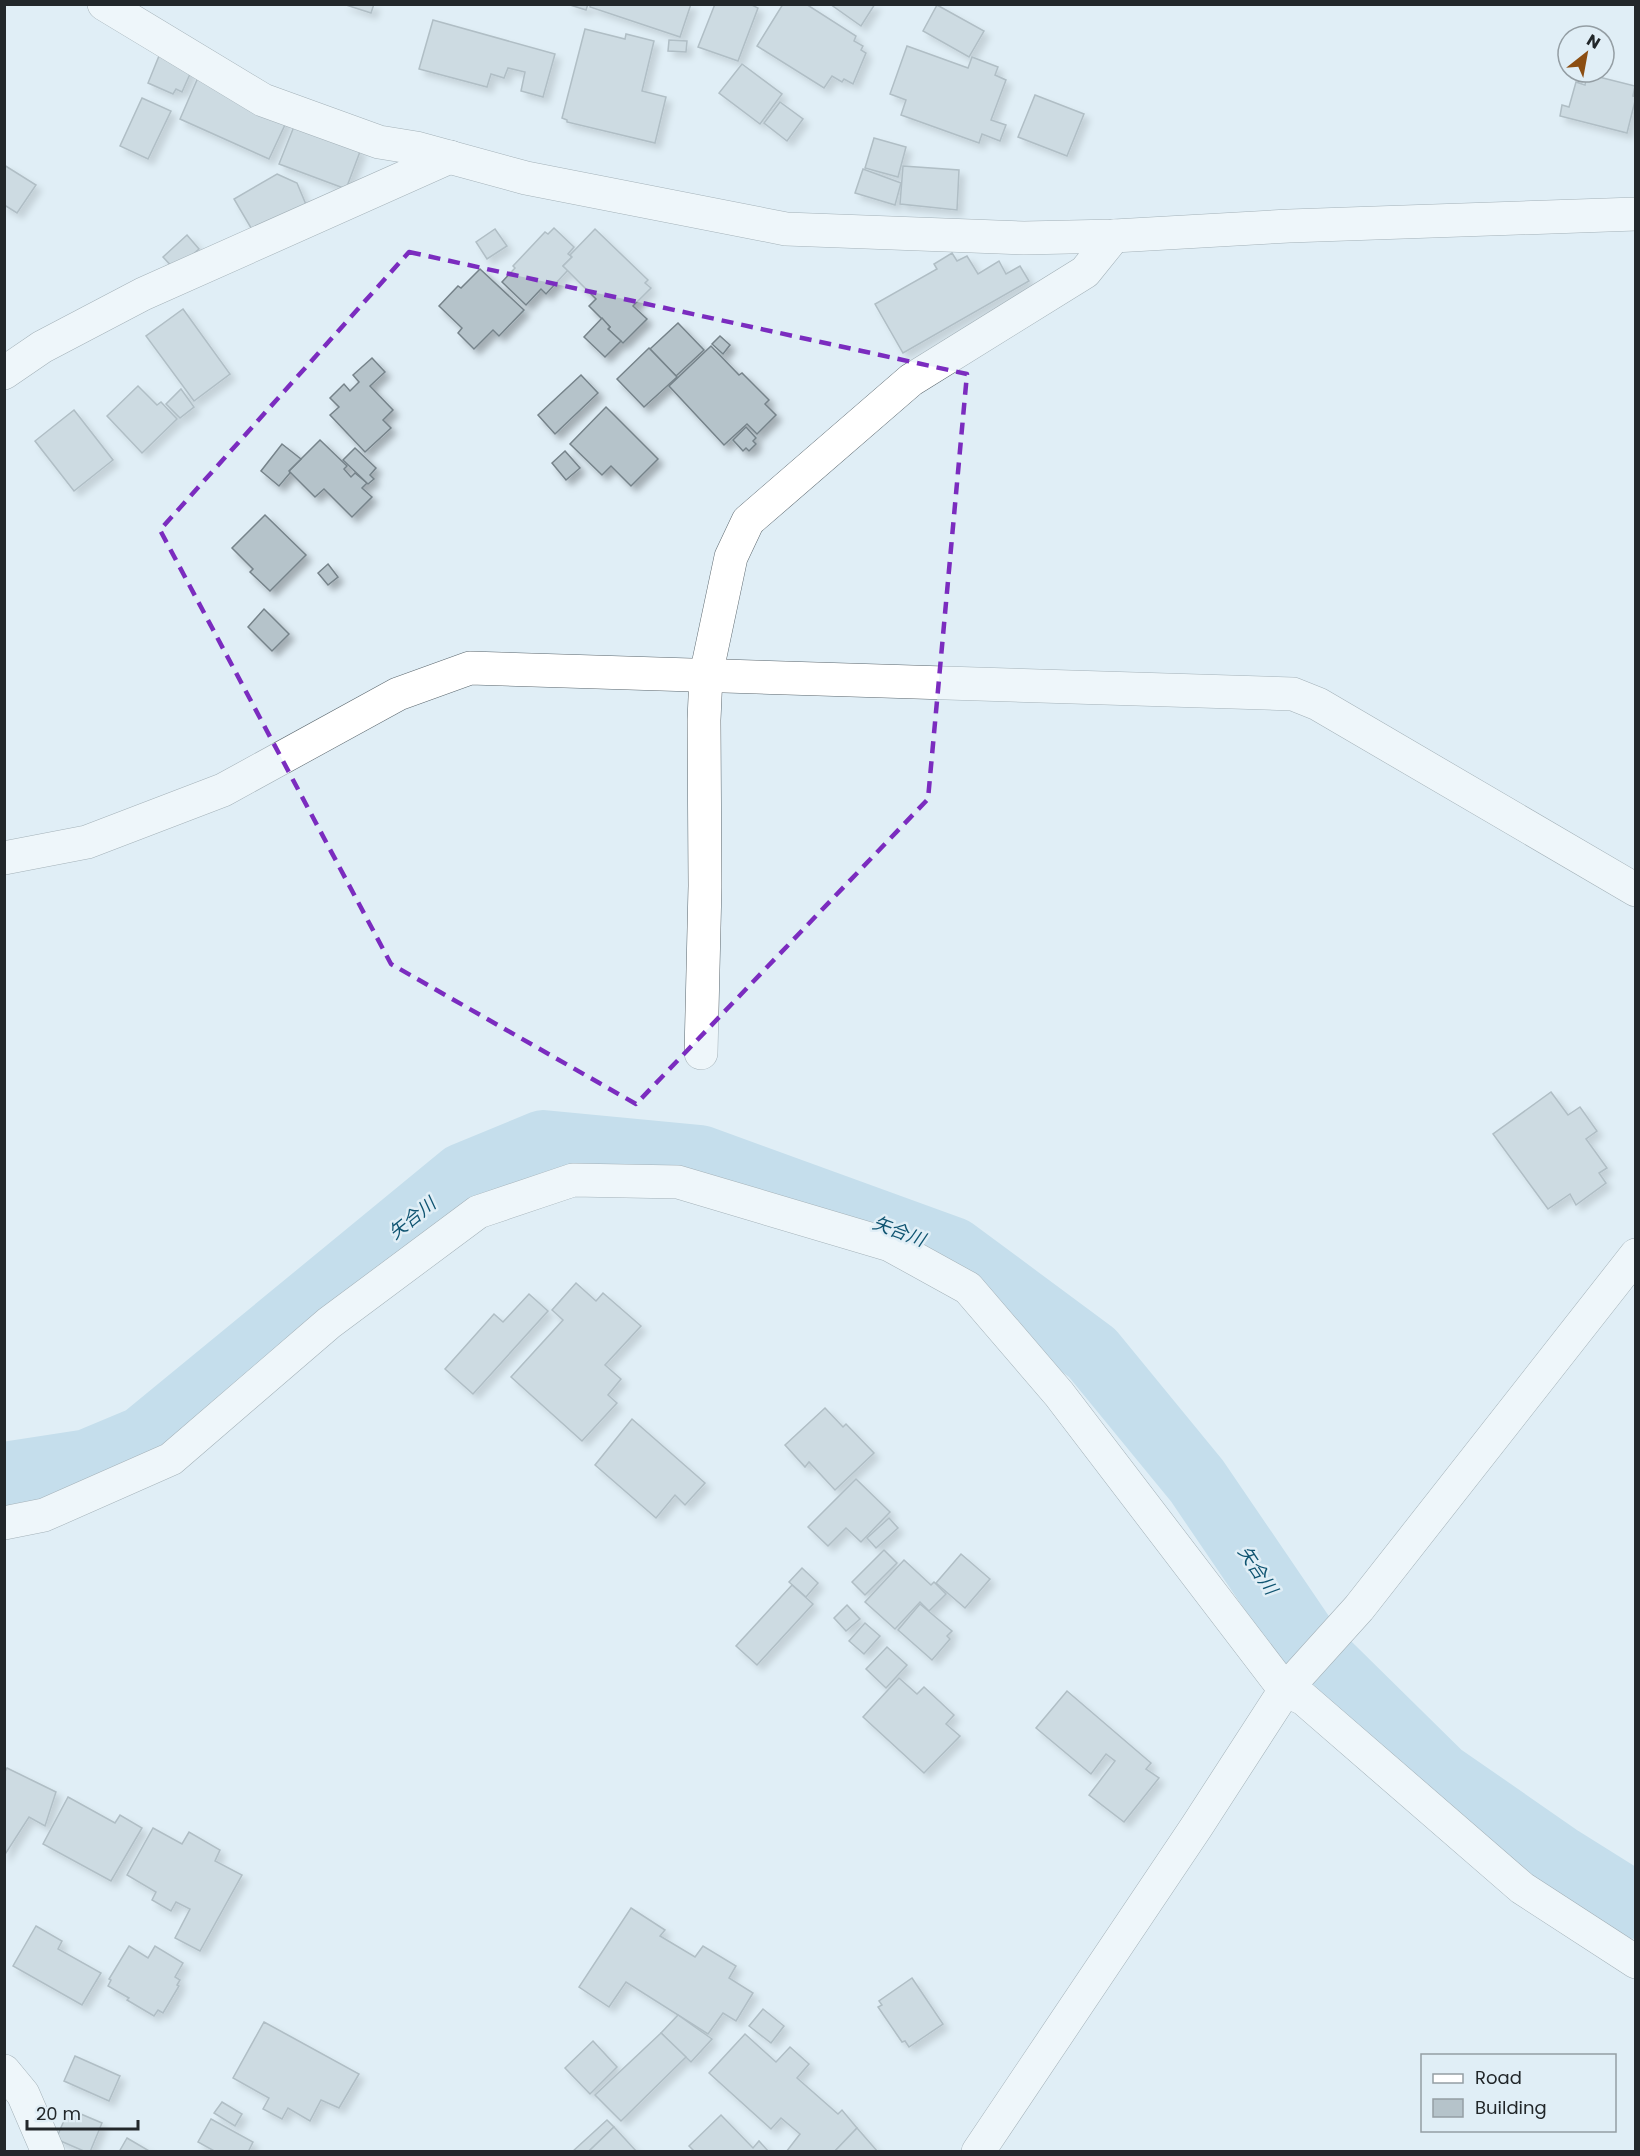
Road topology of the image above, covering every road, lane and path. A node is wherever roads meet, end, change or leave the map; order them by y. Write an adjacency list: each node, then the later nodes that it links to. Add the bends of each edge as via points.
1 (104, 4): 2 (street, via 263,100 379,142)
2 (450, 157): 4 (street, via 526,178 786,229 1024,238); 5 (street, via 142,294 42,347)
3 (1635, 214): 4 (street)
4 (1114, 236): 6 (street, via 1085,272 911,380 748,521 730,557)
5 (4, 373)
6 (706, 675): 7 (street, via 470,668 398,694 223,790 87,842); 8 (street, via 1293,694 1318,704); 9 (street)
7 (5, 857)
8 (1635, 890)
9 (701, 1053)
10 (1635, 1255): 12 (street, via 1359,1608)
11 (4, 1523): 12 (street, via 44,1515 171,1459 329,1323 478,1212 573,1180 678,1182 890,1245 968,1288 1059,1394)
12 (1285, 1690): 13 (street, via 1304,1700 1522,1888); 16 (street)
13 (1635, 1962)
14 (4, 2071): 15 (street, via 23,2094)
15 (48, 2151)
16 (978, 2151)

